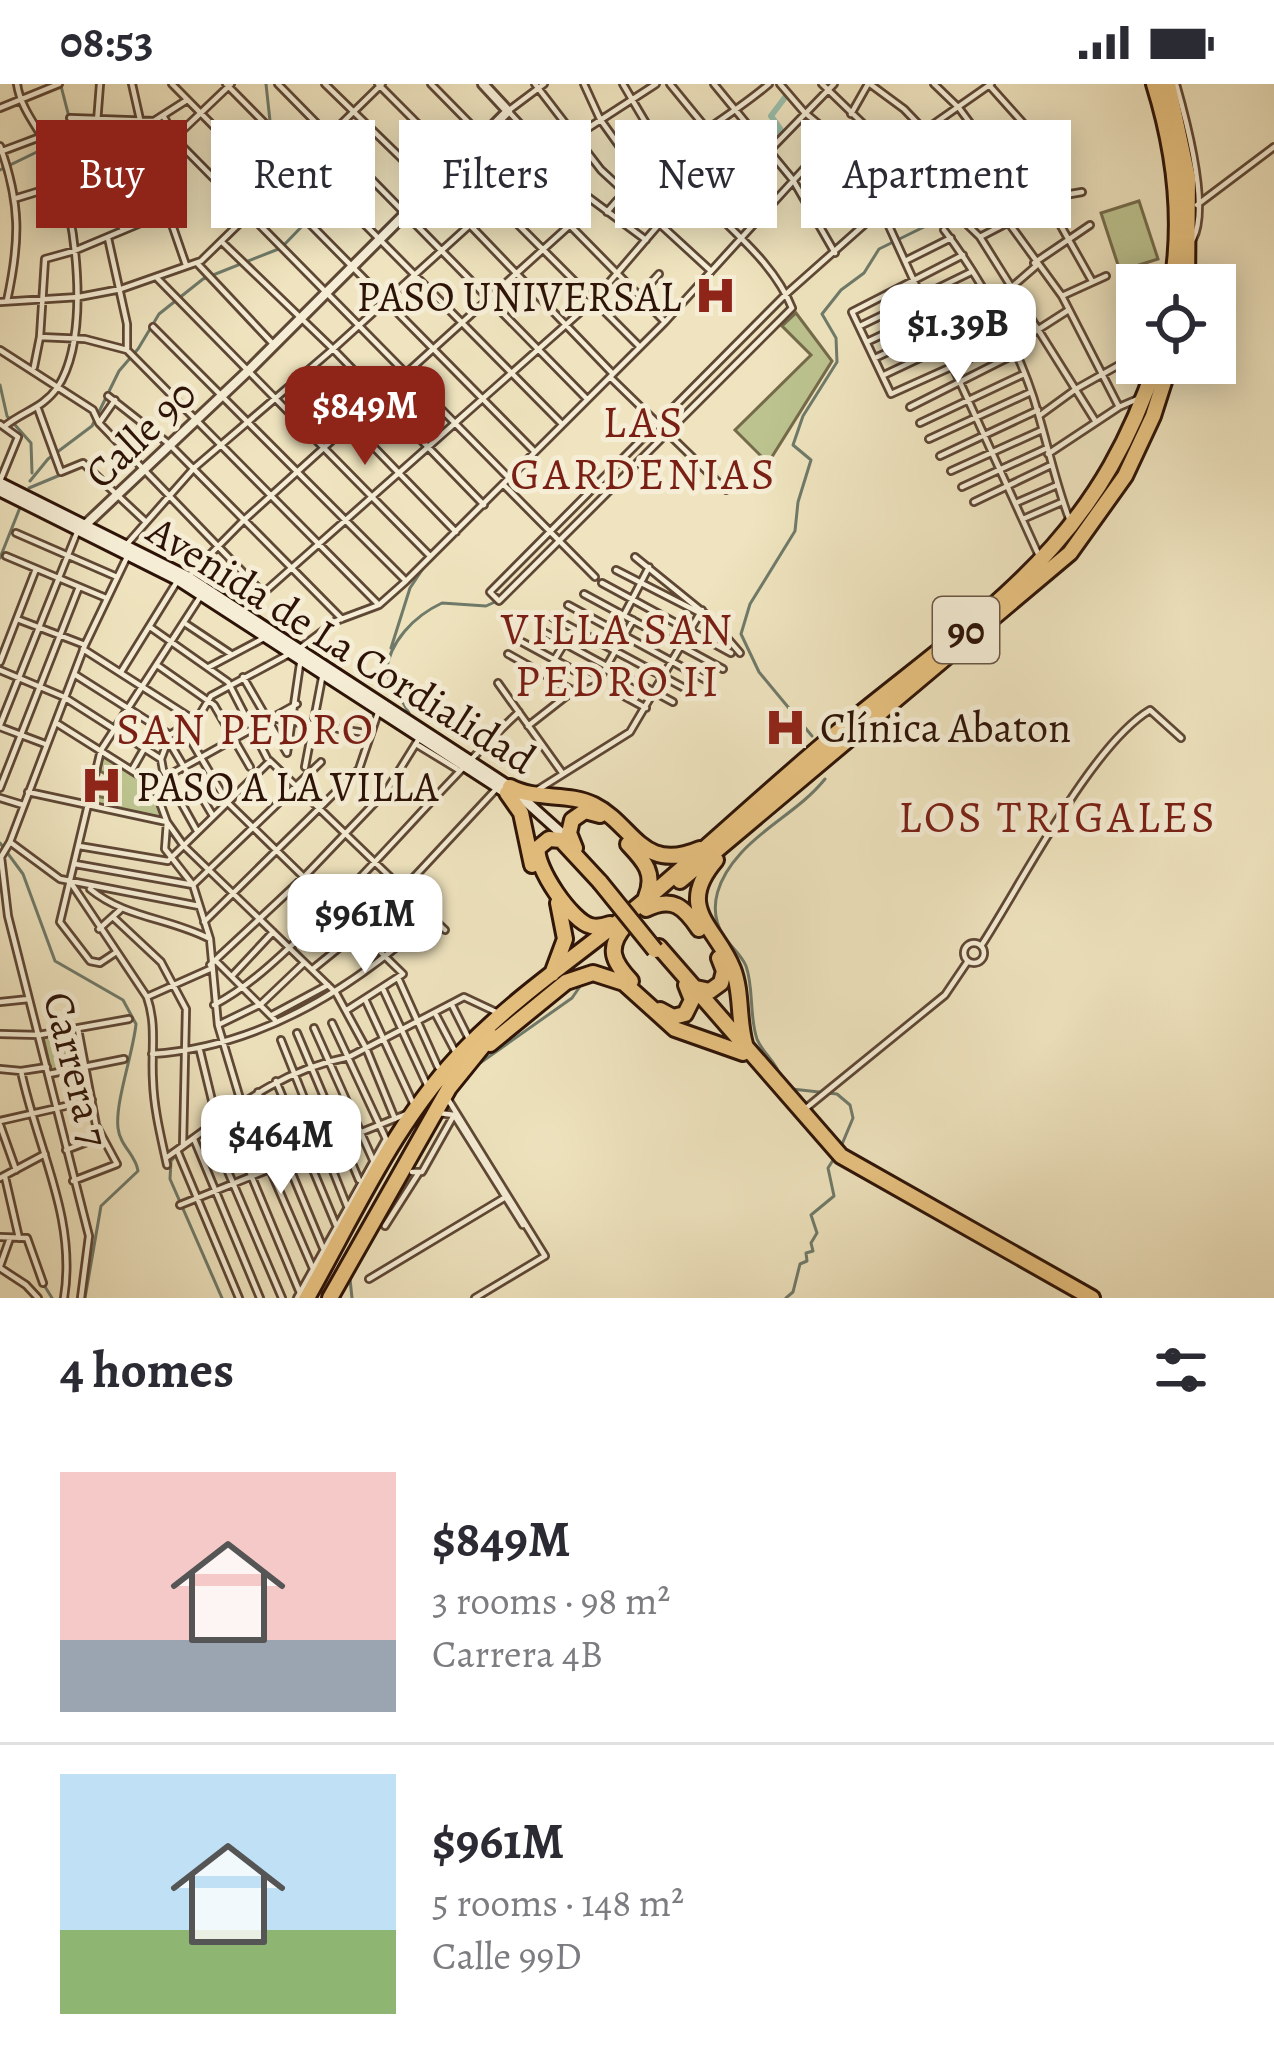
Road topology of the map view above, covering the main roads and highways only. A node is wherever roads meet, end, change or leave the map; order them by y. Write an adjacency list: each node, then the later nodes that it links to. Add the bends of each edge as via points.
1 (1154, 84): 3 (highway)
2 (1174, 86): 4 (highway, via 1188,178)
3 (1182, 264)
4 (1185, 264)
5 (1149, 384): 14 (highway, 90, via 1112,468 1042,563)
6 (1163, 384): 11 (highway, 90, via 1125,476 1070,553)
7 (0, 485): 8 (main road, Avenida de La Cordialidad)
8 (183, 578): 9 (main road, Avenida de La Cordialidad); 9 (main road, Avenida de La Cordialidad)
9 (297, 653): 10 (main road, Avenida de La Cordialidad); 10 (main road, Avenida de La Cordialidad)
10 (463, 765): 12 (main road, Avenida de La Cordialidad)
11 (801, 779): 15 (highway, 90); 21 (highway, via 717,859 700,886 702,919 735,974)
12 (505, 789): 13 (main road, Avenida de La Cordialidad); 14 (highway, via 593,805 656,853); 17 (highway, via 522,815 530,859 564,919)
13 (568, 843): 15 (highway, via 575,816 602,817 648,867); 16 (highway, via 547,840 536,858 572,912 592,927); 18 (highway, bridge)
14 (710, 844): 15 (highway, 90)
15 (645, 905): 16 (highway, 90); 18 (highway, via 682,907 721,962 717,988)
16 (623, 923): 17 (highway); 18 (highway, via 613,957 662,1012 687,1012)
17 (556, 976): 19 (highway); 20 (highway); 22 (highway, via 472,1042)
18 (688, 984): 21 (highway)
19 (548, 996): 20 (highway); 21 (highway, via 578,975 606,975 675,1029); 22 (highway, via 493,1042 453,1092)
20 (528, 1003): 22 (highway)
21 (745, 1051): 25 (highway, via 846,1170); 26 (highway, via 857,1168)
22 (439, 1095): 23 (highway, via 415,1109 378,1159); 24 (highway)
23 (304, 1297): 24 (highway, via 324,1284)
24 (327, 1298)
25 (1075, 1298)
26 (1092, 1298)

